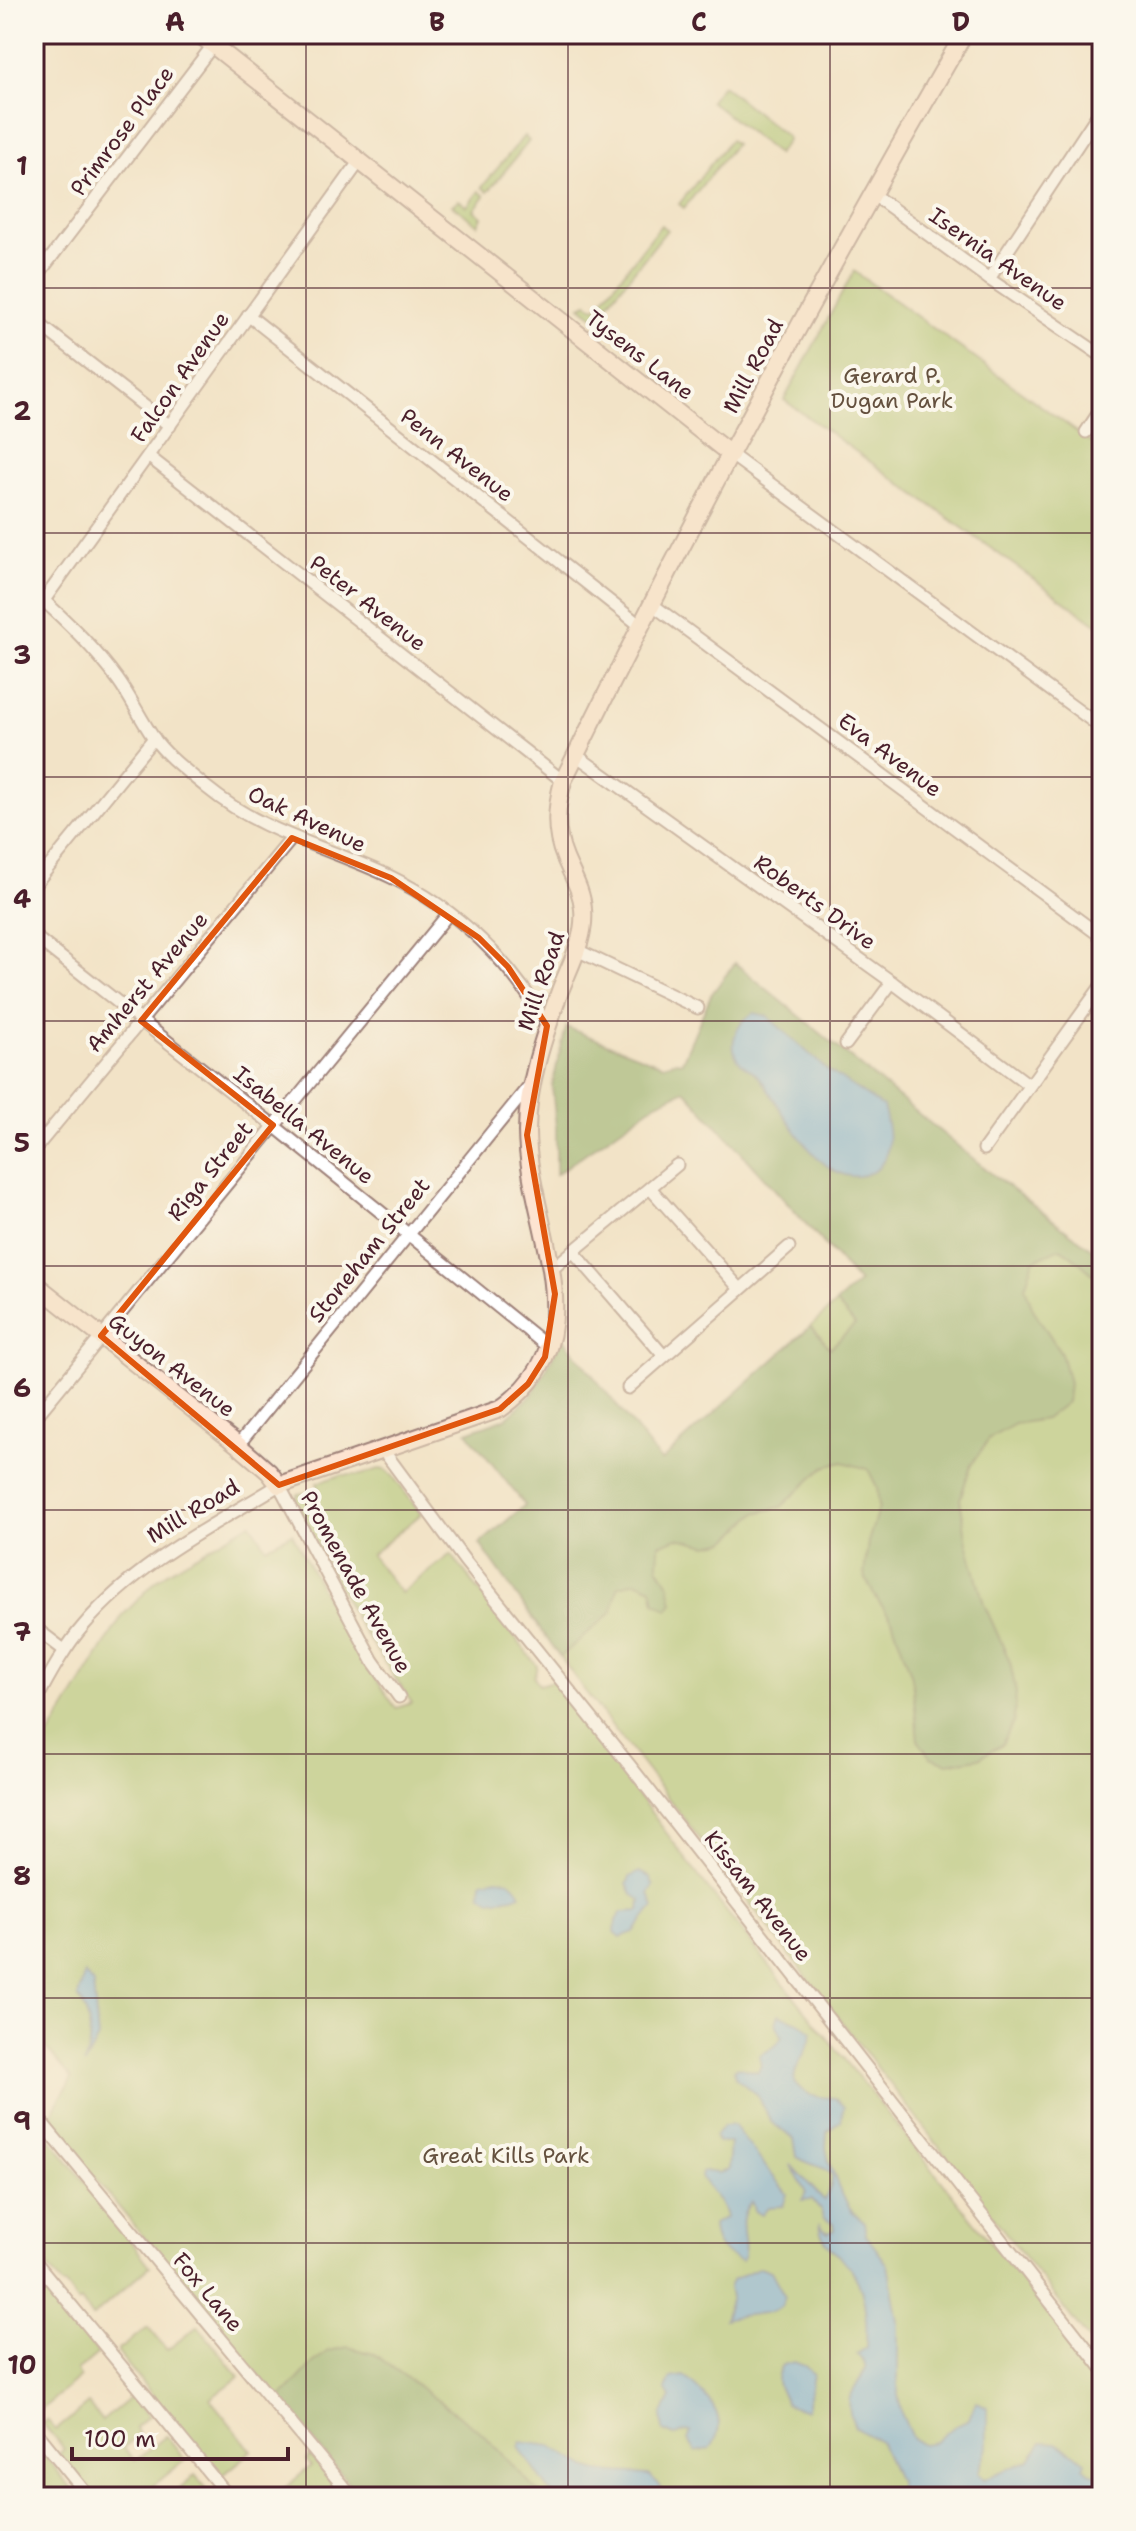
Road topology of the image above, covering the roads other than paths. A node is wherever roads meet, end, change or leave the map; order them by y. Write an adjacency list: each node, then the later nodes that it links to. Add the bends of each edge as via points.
1 (199, 34): 3 (street, Tysens Lane)
2 (964, 34): 6 (street, Mill Road)
3 (213, 45): 5 (street, Tysens Lane); 8 (street, Primrose Place)
4 (1102, 108): 7 (street)
5 (359, 162): 9 (street, Falcon Avenue); 15 (street, Tysens Lane)
6 (871, 193): 7 (street, Isernia Avenue); 15 (street, Mill Road)
7 (989, 279): 11 (street, Isernia Avenue)
8 (34, 280)
9 (248, 315): 13 (street, Falcon Avenue); 21 (street, Penn Avenue)
10 (34, 320): 13 (street)
11 (1102, 356)
12 (1102, 408): 14 (street)
13 (170, 426): 16 (street, Falcon Avenue)
14 (1086, 432)
15 (730, 454): 19 (street, Mill Road); 23 (street, Tysens Lane)
16 (148, 456): 18 (street, Falcon Avenue); 26 (street, Peter Avenue)
17 (34, 592): 18 (street, Oak Avenue)
18 (44, 601): 20 (street, Falcon Avenue); 24 (street, Oak Avenue, via 98,653)
19 (653, 605): 21 (street, Mill Road); 31 (street, Eva Avenue)
20 (34, 614)
21 (642, 627): 25 (street, Mill Road)
22 (1102, 710): 23 (street)
23 (1098, 725)
24 (154, 738): 27 (street, Oak Avenue, via 209,790); 28 (street)
25 (576, 755): 26 (street, Mill Road); 33 (street, Roberts Drive)
26 (563, 781): 32 (street, Mill Road, via 556,820 583,909)
27 (292, 838): 29 (street, Oak Avenue, via 391,878); 36 (street, Amherst Avenue)
28 (34, 885)
29 (449, 913): 37 (street, Oak Avenue, via 508,967); 41 (street, Riga Street)
30 (34, 936): 36 (street, Isabella Avenue)
31 (1102, 937)
32 (577, 950): 35 (street); 37 (street, Mill Road)
33 (892, 982): 38 (street); 40 (street, Roberts Drive)
34 (1102, 985): 40 (street)
35 (698, 1008)
36 (141, 1021): 41 (street, Isabella Avenue); 43 (street, Amherst Avenue)
37 (547, 1026): 39 (street, Mill Road)
38 (846, 1044)
39 (532, 1082): 46 (street, Stoneham Street); 49 (street, Mill Road, via 527,1135)
40 (1029, 1085): 42 (street)
41 (273, 1125): 46 (street, Isabella Avenue); 52 (street, Riga Street)
42 (984, 1149)
43 (34, 1150)
44 (677, 1165): 45 (street)
45 (650, 1188): 48 (street); 51 (street)
46 (407, 1233): 53 (street, Isabella Avenue); 57 (street, Stoneham Street)
47 (789, 1247): 51 (street)
48 (573, 1251): 49 (street); 54 (street)
49 (552, 1269): 53 (street, Mill Road, via 554,1316)
50 (34, 1283): 52 (street, Guyon Avenue)
51 (740, 1289): 54 (street)
52 (101, 1336): 56 (street, Riga Street); 57 (street, Guyon Avenue)
53 (548, 1347): 58 (street, Mill Road, via 538,1373 500,1409)
54 (664, 1356): 55 (street)
55 (628, 1388)
56 (34, 1419)
57 (238, 1445): 59 (street, Guyon Avenue)
58 (383, 1450): 59 (street, Mill Road); 66 (street, Kissam Avenue)
59 (279, 1485): 61 (street, Mill Road, via 150,1563); 62 (street, Promenade Avenue, via 373,1661)
60 (34, 1627): 61 (street)
61 (64, 1650): 63 (street, Mill Road)
62 (399, 1697)
63 (34, 1704)
64 (34, 2113): 68 (street, Fox Lane)
65 (34, 2260): 70 (street)
66 (1102, 2368)
67 (34, 2429): 69 (street)
68 (346, 2495)
69 (89, 2497)
70 (229, 2497)

